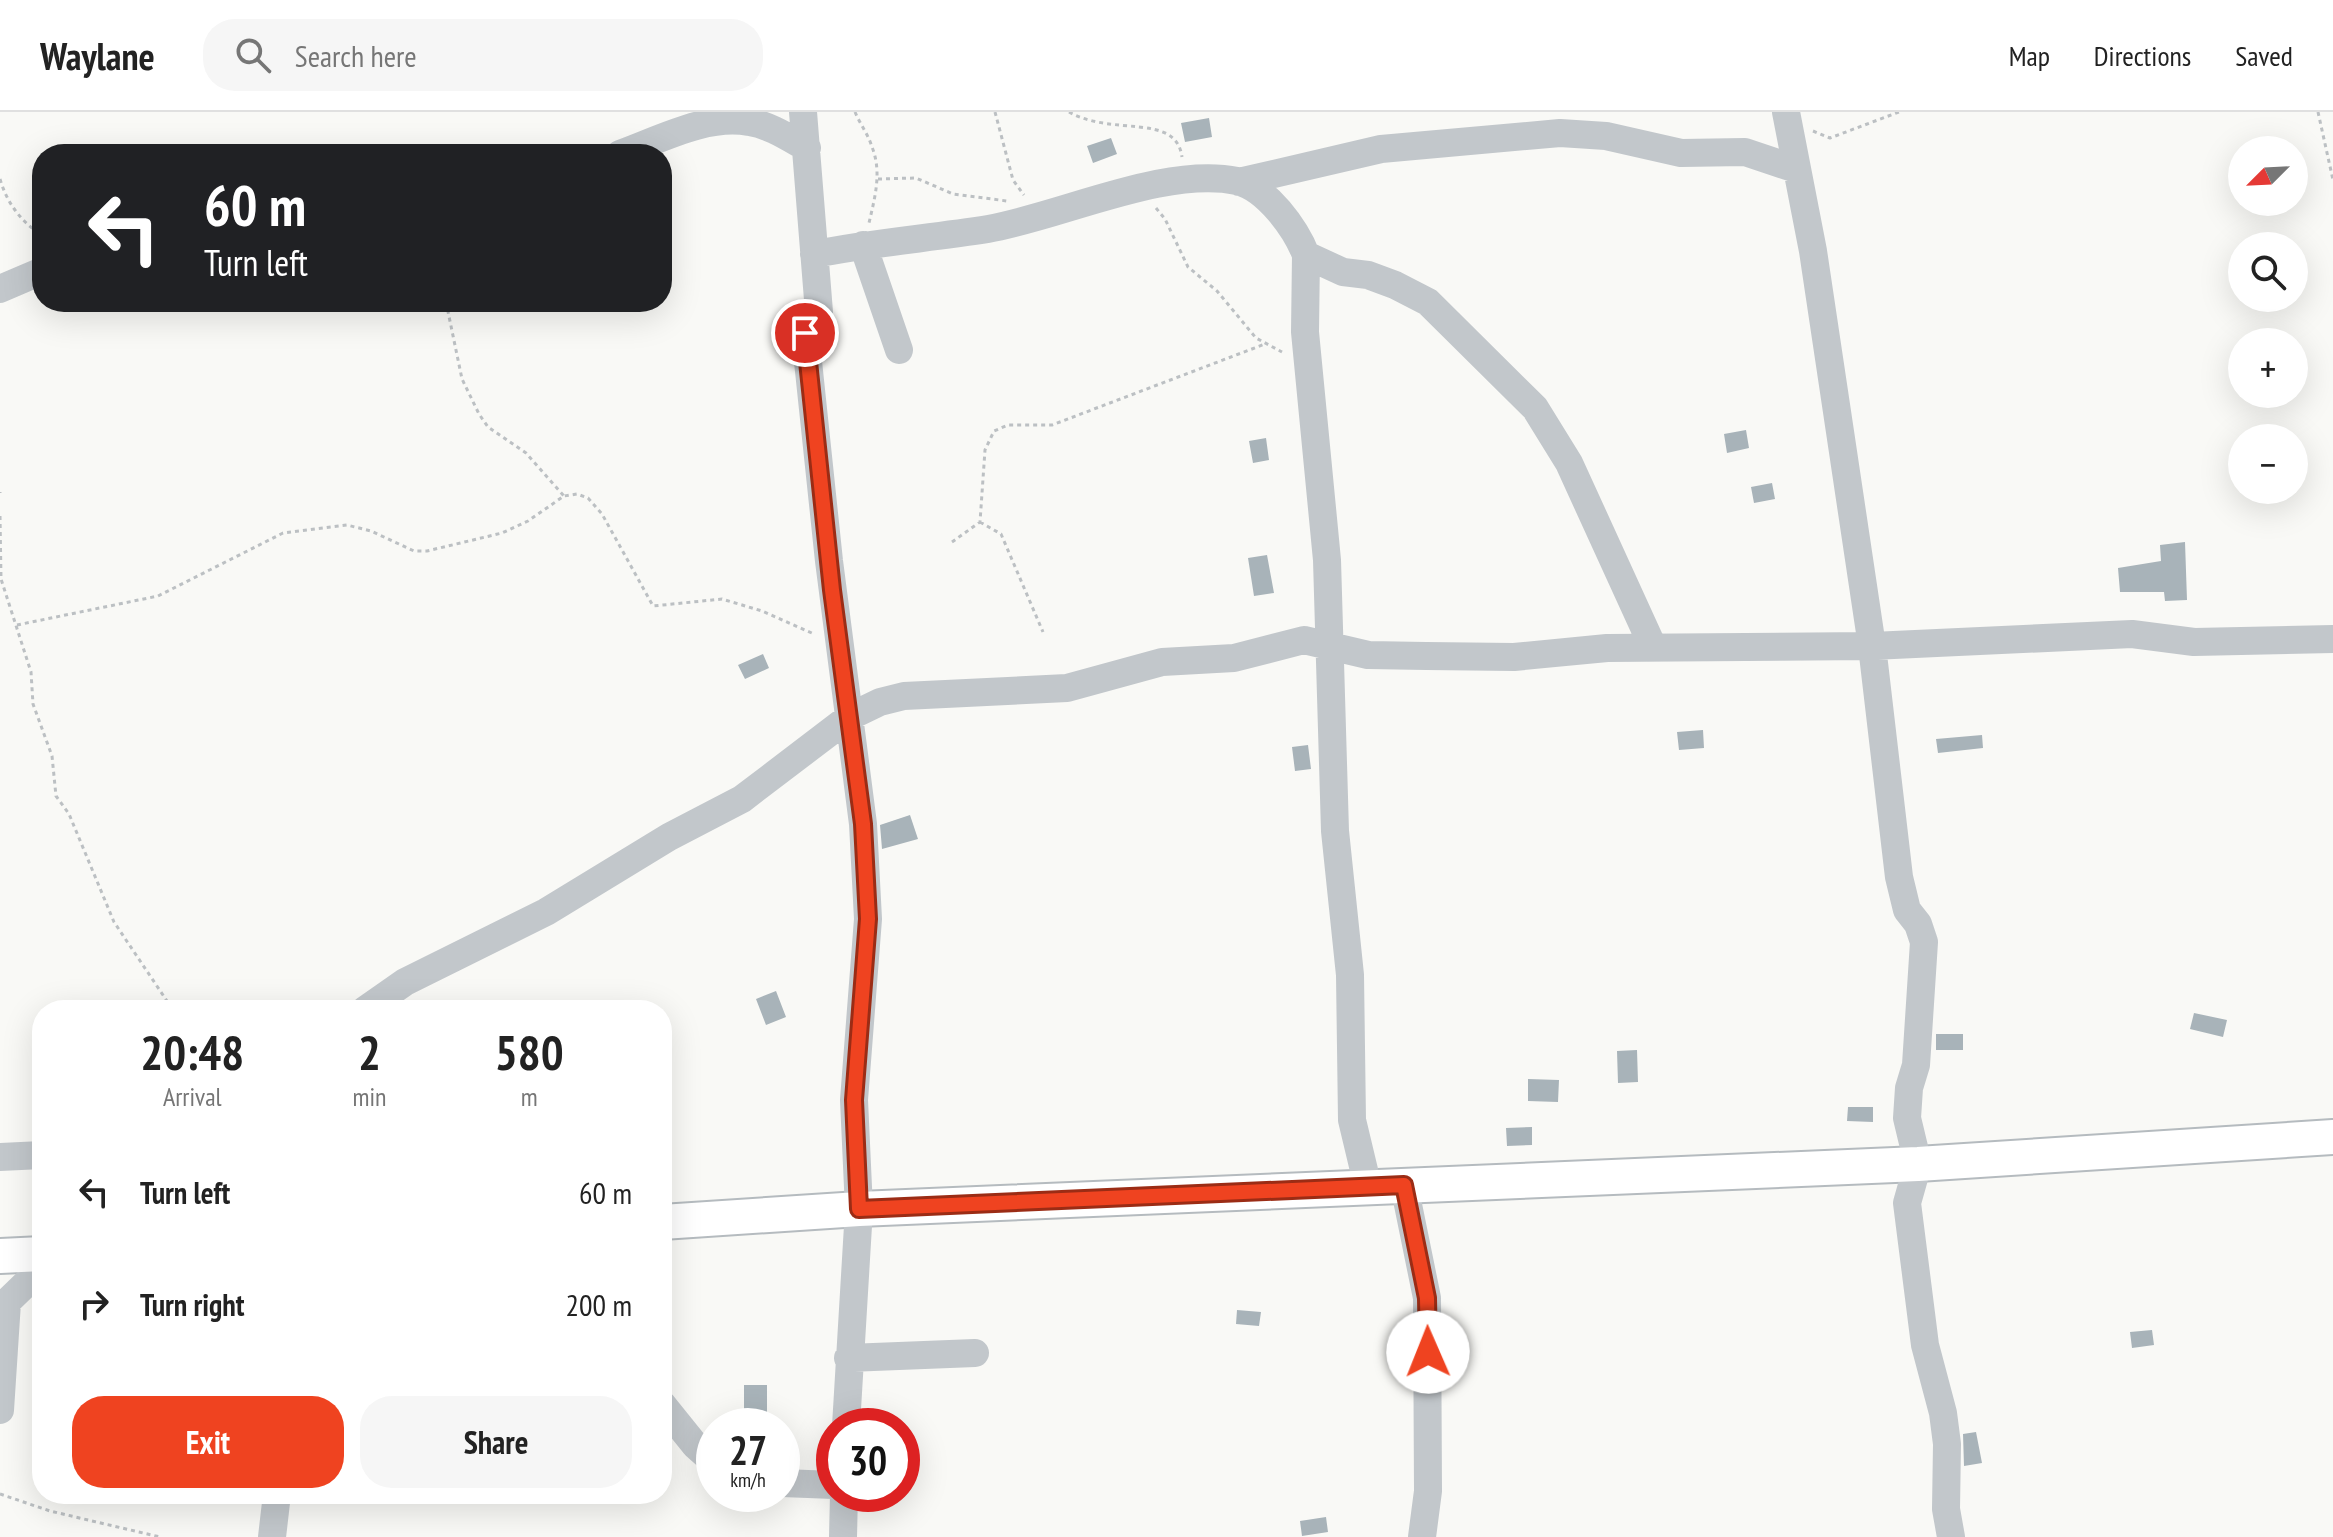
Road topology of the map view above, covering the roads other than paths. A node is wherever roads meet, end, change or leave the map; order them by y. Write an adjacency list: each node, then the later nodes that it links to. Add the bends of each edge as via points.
1 (803, 112): 4 (street)
2 (1786, 117): 5 (street)
3 (649, 144): 4 (street, via 702,126 746,121)
4 (807, 148): 8 (street)
5 (1796, 169): 6 (street, via 1745,152 1681,153 1606,136 1560,133 1381,149); 15 (street)
6 (1239, 182): 7 (street, via 1183,180 987,229); 9 (street, via 1286,220)
7 (863, 245): 8 (street); 12 (street)
8 (814, 254): 17 (street, via 819,312 805,333)
9 (1306, 255): 14 (street, via 1307,377 1318,445); 16 (street, via 1343,272 1395,285 1428,302 1535,408 1569,463)
10 (32, 275): 11 (street)
11 (0, 289)
12 (899, 350)
13 (2333, 639): 15 (street, via 2194,642 2132,634)
14 (1330, 645): 16 (street, via 1368,655 1514,657); 17 (street, via 1304,640 1234,658 1162,662 1067,688 904,696); 24 (street, via 1335,831 1350,975 1352,1120)
15 (1872, 646): 16 (street); 22 (street, via 1899,877 1907,910 1924,942 1907,1118)
16 (1653, 647)
17 (851, 716): 18 (street, via 742,799); 25 (street, via 868,919 854,1100)
18 (379, 1000)
19 (2333, 1137): 22 (main road)
20 (32, 1155): 21 (street)
21 (0, 1157)
22 (1918, 1164): 23 (main road); 41 (street, via 1907,1203 1925,1345 1945,1423)
23 (1404, 1185): 24 (main road); 40 (street, via 1427,1298 1428,1491)
24 (1368, 1187): 25 (main road)
25 (859, 1209): 26 (main road); 31 (street)
26 (672, 1221)
27 (32, 1254): 28 (main road)
28 (0, 1256)
29 (32, 1278): 33 (street, via 7,1302)
30 (975, 1353): 31 (street)
31 (848, 1358): 32 (street)
32 (847, 1408)
33 (0, 1410)
34 (672, 1417): 35 (street)
35 (696, 1445)
36 (276, 1504): 38 (street)
37 (844, 1512): 39 (street)
38 (272, 1537)
39 (843, 1537)
40 (1422, 1537)
41 (1951, 1537)

